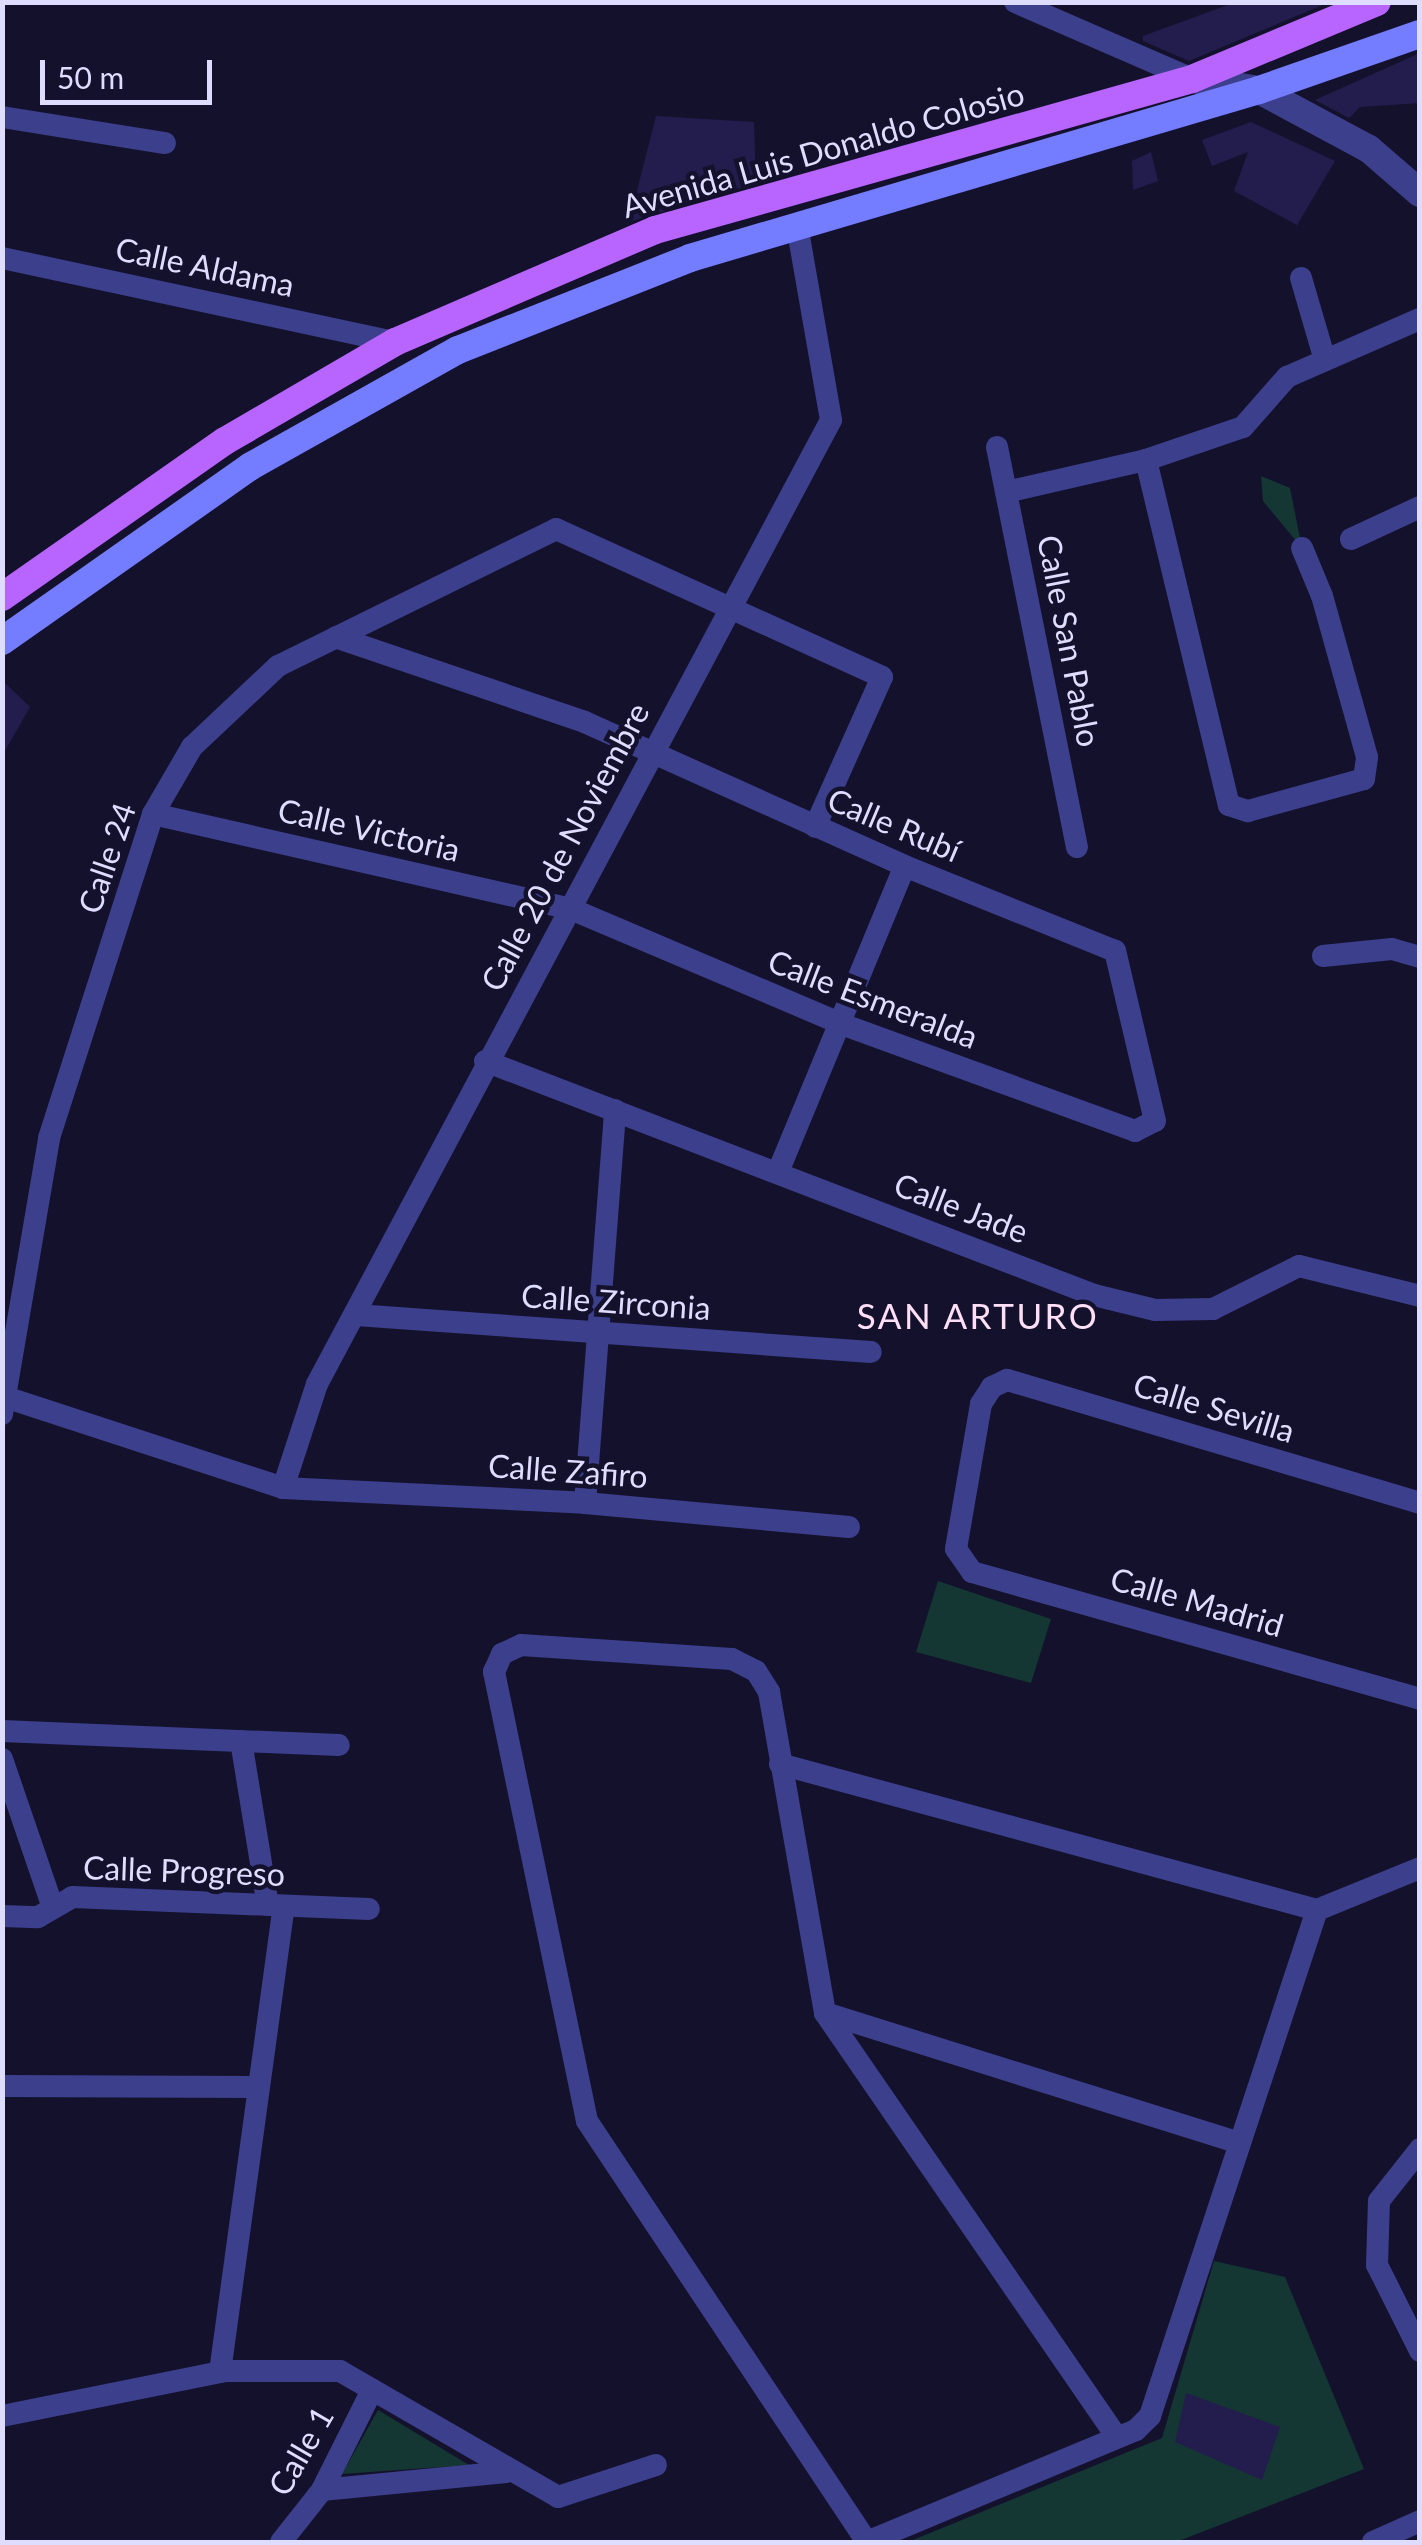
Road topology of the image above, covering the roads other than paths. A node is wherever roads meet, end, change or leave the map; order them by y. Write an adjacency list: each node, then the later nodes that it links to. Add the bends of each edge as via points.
1 (1015, 2): 4 (street)
2 (1377, 2): 4 (main road, Avenida Luis Donaldo Colosio)
3 (1420, 34): 5 (main road, Avenida Luis Donaldo Colosio)
4 (1192, 79): 5 (street); 13 (main road, Avenida Luis Donaldo Colosio, via 655,230)
5 (1259, 90): 8 (street, via 1369,149); 9 (main road, Avenida Luis Donaldo Colosio)
6 (2, 117): 7 (street)
7 (165, 143)
8 (1420, 192)
9 (797, 224): 22 (street, Calle 20 de Noviembre, via 831,420); 24 (main road, Avenida Luis Donaldo Colosio, via 690,258 458,350 250,466)
10 (2, 258): 13 (street, Calle Aldama)
11 (1301, 278): 14 (street)
12 (1420, 319): 14 (street)
13 (395, 342): 21 (main road, Avenida Luis Donaldo Colosio, via 225,442)
14 (1325, 360): 16 (street, via 1287,377 1243,428)
15 (997, 447): 17 (street, Calle San Pablo)
16 (1146, 460): 17 (street); 20 (street, via 1229,805 1248,811 1364,779 1367,757)
17 (1006, 492): 28 (street, Calle San Pablo)
18 (1420, 507): 19 (street)
19 (1351, 539)
20 (1302, 548)
21 (2, 597)
22 (732, 612): 23 (street, Calle 24, via 556,529); 25 (street, Calle 20 de Noviembre); 27 (street, via 882,677)
23 (336, 637): 25 (street, Calle Rubí, via 586,722); 26 (street, Calle 24, via 278,666 192,747)
24 (2, 641)
25 (650, 754): 27 (street, Calle Rubí); 30 (street, Calle 20 de Noviembre)
26 (153, 814): 30 (street, Calle Victoria); 42 (street, Calle 24, via 49,1138)
27 (816, 827): 29 (street, Calle Rubí)
28 (1077, 847)
29 (905, 866): 33 (street); 36 (street, Calle Rubí, via 1115,951)
30 (570, 910): 33 (street, Calle Esmeralda); 34 (street, Calle 20 de Noviembre)
31 (1322, 956): 32 (street, via 1392,949)
32 (1420, 956)
33 (844, 1025): 36 (street, Calle Esmeralda, via 1135,1131); 37 (street)
34 (485, 1061): 35 (street, Calle Jade); 39 (street, Calle 20 de Noviembre)
35 (615, 1110): 37 (street, Calle Jade); 40 (street)
36 (1156, 1121)
37 (778, 1172): 38 (street, Calle Jade, via 1094,1294 1155,1310 1213,1309 1298,1266)
38 (1420, 1296)
39 (356, 1315): 40 (street, Calle Zirconia); 43 (street, Calle 20 de Noviembre, via 317,1384)
40 (595, 1334): 41 (street, Calle Zirconia); 45 (street)
41 (871, 1352)
42 (3, 1402): 43 (street, Calle Zafiro)
43 (282, 1488): 45 (street, Calle Zafiro)
44 (1420, 1502): 47 (street, Calle Sevilla, via 1007,1380 992,1387 981,1404)
45 (585, 1503): 46 (street, Calle Zafiro)
46 (849, 1527)
47 (959, 1562): 48 (street, Calle Madrid, via 972,1572)
48 (1420, 1699)
49 (2, 1732): 50 (street)
50 (241, 1741): 51 (street); 55 (street)
51 (339, 1745)
52 (2, 1759): 56 (street)
53 (780, 1764): 58 (street); 60 (street); 75 (street, via 768,1692 756,1671 732,1659 521,1645 502,1654 494,1672 587,2121)
54 (1420, 1868): 58 (street)
55 (276, 1905): 56 (street, Calle Progreso, via 72,1897); 57 (street, Calle Progreso); 62 (street)
56 (53, 1908): 59 (street, Calle Progreso, via 38,1916)
57 (369, 1909)
58 (1317, 1910): 63 (street)
59 (2, 1916)
60 (826, 2013): 63 (street); 69 (street)
61 (2, 2086): 62 (street)
62 (255, 2087): 66 (street)
63 (1237, 2142): 69 (street, via 1150,2416)
64 (1417, 2155): 65 (street, via 1379,2202 1377,2265)
65 (1419, 2349)
66 (220, 2372): 67 (street, via 340,2371); 68 (street)
67 (372, 2390): 71 (street); 72 (street, Calle 1)
68 (2, 2416)
69 (1116, 2436): 75 (street)
70 (656, 2465): 71 (street, via 558,2497)
71 (506, 2472): 72 (street)
72 (322, 2490): 74 (street, Calle 1)
73 (1420, 2521): 76 (street)
74 (281, 2542)
75 (867, 2542)
76 (1373, 2542)

